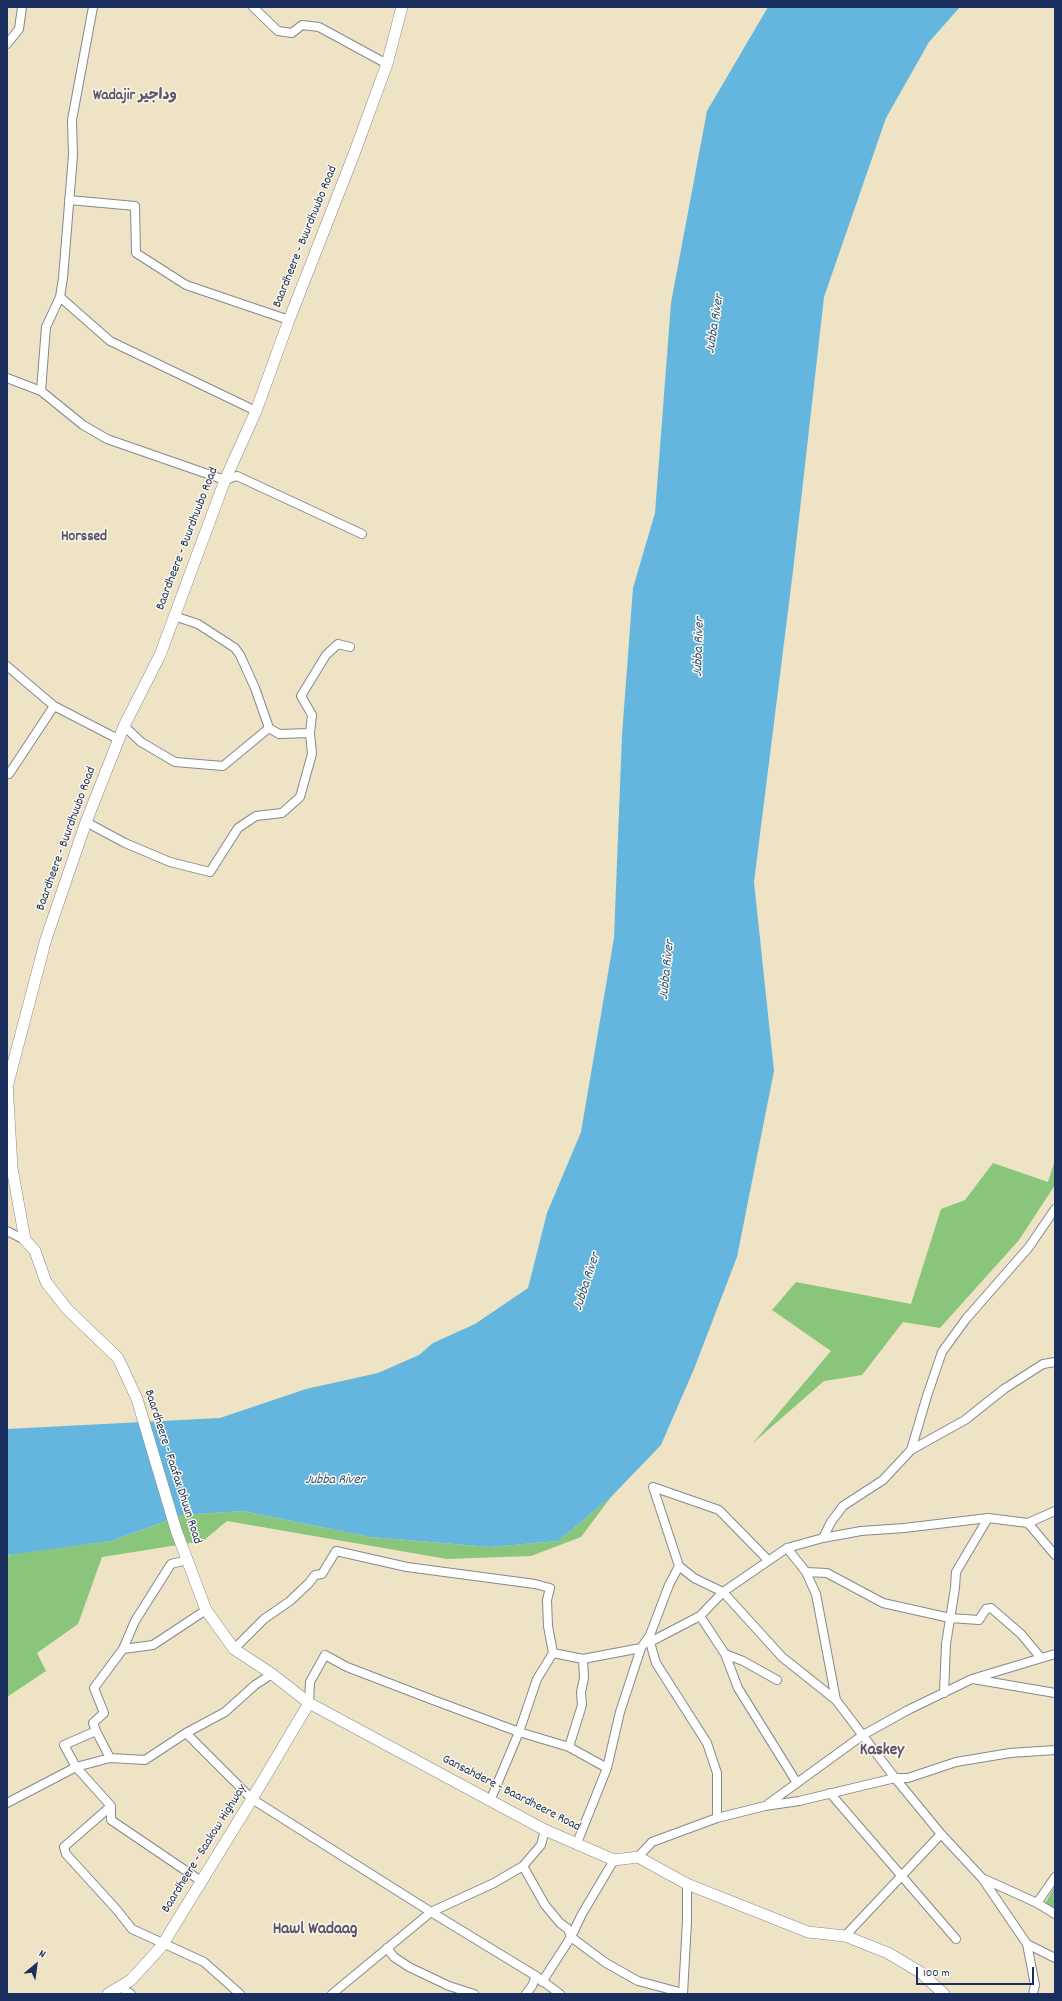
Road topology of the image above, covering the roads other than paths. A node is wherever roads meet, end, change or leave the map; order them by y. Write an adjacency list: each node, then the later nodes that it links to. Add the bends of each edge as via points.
1 (22, 7): 5 (street, via 19,29)
2 (93, 7): 7 (street, via 72,120 73,155)
3 (253, 7): 6 (street, via 278,31 292,33 302,24 319,27)
4 (402, 7): 6 (main road, Baardheere - Buurdhuubo Road)
5 (7, 44)
6 (387, 64): 9 (main road, Baardheere - Buurdhuubo Road)
7 (69, 200): 8 (street); 9 (street, via 134,206 136,254 186,285)
8 (60, 297): 11 (street, via 46,327); 12 (street, via 110,341)
9 (289, 320): 12 (main road, Baardheere - Buurdhuubo Road)
10 (7, 378): 11 (street)
11 (41, 391): 13 (street, via 84,425 107,438)
12 (256, 411): 13 (main road, Baardheere - Buurdhuubo Road)
13 (225, 480): 14 (street, via 236,476); 15 (main road, Baardheere - Buurdhuubo Road)
14 (362, 534)
15 (174, 616): 19 (main road, Baardheere - Buurdhuubo Road, via 160,655); 20 (street, via 198,624 235,648 255,688)
16 (350, 647): 21 (street, via 338,644 326,655 301,696 312,715)
17 (7, 666): 18 (street)
18 (54, 706): 22 (street); 23 (street)
19 (124, 726): 20 (street, via 141,742 175,762 223,766); 22 (main road, Baardheere - Buurdhuubo Road)
20 (269, 728): 21 (street, via 279,734)
21 (310, 733): 24 (street, via 312,754 300,796 282,813 256,816 238,828 210,872 170,862 125,843)
22 (118, 740): 24 (main road, Baardheere - Buurdhuubo Road)
23 (7, 774)
24 (86, 822): 25 (main road, Baardheere - Buurdhuubo Road, via 46,939)
25 (7, 1083): 26 (main road, Baardheere - Faafax Dhuun Road)
26 (10, 1167): 29 (main road, Baardheere - Faafax Dhuun Road)
27 (1055, 1209): 31 (street, via 1029,1247 966,1319 942,1352)
28 (7, 1231): 29 (street)
29 (25, 1240): 38 (main road, Baardheere - Faafax Dhuun Road, via 34,1251 46,1282 66,1309 118,1358 138,1399)
30 (1055, 1362): 31 (street, via 1043,1364 1004,1389 965,1420)
31 (911, 1450): 35 (street, via 883,1480 843,1506 830,1522)
32 (1055, 1512): 34 (street)
33 (988, 1518): 34 (street); 35 (street, via 861,1531); 45 (street, via 956,1572)
34 (1028, 1523): 37 (street)
35 (823, 1538): 36 (street)
36 (787, 1548): 39 (street); 41 (street)
37 (1055, 1555)
38 (187, 1560): 43 (main road, Baardheere - Faafax Dhuun Road); 48 (street, via 171,1564 136,1621)
39 (768, 1560): 40 (street, via 719,1510 653,1487); 42 (street)
40 (679, 1566): 42 (street, via 694,1578); 46 (street, via 669,1584)
41 (806, 1572): 45 (street, via 827,1573 883,1604); 60 (street, via 816,1594)
42 (724, 1592): 44 (street); 60 (street, via 782,1656)
43 (206, 1610): 48 (street, via 153,1645); 49 (main road, Baardheere - Faafax Dhuun Road)
44 (700, 1616): 46 (street); 51 (street)
45 (950, 1618): 53 (street, via 979,1620 986,1609 992,1608 1021,1634); 58 (street)
46 (650, 1638): 47 (street); 79 (street, via 656,1663 707,1743 717,1773)
47 (641, 1648): 54 (street); 70 (street, via 620,1712)
48 (123, 1649): 62 (street, via 94,1688 104,1713 93,1722)
49 (234, 1649): 50 (street, via 264,1619 290,1601 315,1575 322,1574 336,1551 407,1567 550,1588 547,1600); 55 (main road, Baardheere - Faafax Dhuun Road)
50 (553, 1653): 54 (street); 63 (street, via 537,1679)
51 (725, 1654): 57 (street); 72 (street, via 738,1688)
52 (1055, 1654): 53 (street)
53 (1041, 1658): 56 (street)
54 (583, 1659): 66 (street, via 582,1705)
55 (272, 1674): 61 (main road, Baardheere - Faafax Dhuun Road); 64 (street, via 255,1685 225,1712)
56 (972, 1679): 58 (street); 59 (street)
57 (777, 1680)
58 (944, 1693): 65 (street)
59 (1055, 1693)
60 (836, 1700): 65 (street)
61 (309, 1703): 63 (street, via 310,1682 325,1655 347,1667); 74 (main road, Baardheere - Saakow Highway); 75 (main road, Gansahdere - Baardheere Road)
62 (96, 1731): 68 (street); 69 (street, via 64,1745)
63 (519, 1732): 66 (street); 75 (street)
64 (186, 1733): 68 (street, via 145,1760); 74 (street)
65 (863, 1735): 71 (street); 72 (street)
66 (569, 1747): 70 (street)
67 (1055, 1750): 71 (street, via 1010,1753 956,1762 908,1778)
68 (110, 1758): 69 (street)
69 (76, 1767): 76 (street); 77 (street)
70 (608, 1768): 82 (street)
71 (894, 1778): 73 (street); 81 (street)
72 (797, 1784): 78 (street)
73 (830, 1793): 78 (street); 86 (street)
74 (252, 1799): 89 (main road, Baardheere - Saakow Highway); 92 (street)
75 (490, 1801): 80 (main road, Gansahdere - Baardheere Road)
76 (7, 1803)
77 (111, 1806): 89 (street, via 110,1820); 97 (street, via 64,1846 66,1854 132,1929)
78 (765, 1806): 79 (street)
79 (716, 1818): 83 (street, via 652,1842)
80 (545, 1830): 82 (main road, Gansahdere - Baardheere Road); 85 (street, via 540,1845)
81 (941, 1834): 86 (street); 87 (street)
82 (577, 1843): 84 (main road, Gansahdere - Baardheere Road)
83 (638, 1857): 84 (main road); 90 (main road)
84 (614, 1860): 95 (street)
85 (523, 1866): 92 (street, via 494,1883); 95 (street, via 546,1905 568,1929)
86 (901, 1875): 94 (street); 96 (street)
87 (982, 1878): 91 (street); 98 (street)
88 (1055, 1878): 91 (street)
89 (201, 1881): 97 (main road, Baardheere - Saakow Highway)
90 (687, 1884): 94 (main road, via 808,1932); 110 (street)
91 (1037, 1903): 93 (street)
92 (431, 1912): 99 (street); 101 (street)
93 (1055, 1914)
94 (845, 1936): 111 (main road, via 895,1957 920,1972)
95 (571, 1937): 101 (street); 110 (street, via 638,1981)
96 (956, 1939)
97 (164, 1942): 102 (main road, Baardheere - Saakow Highway, via 131,1980); 105 (street, via 204,1962)
98 (1027, 1944): 100 (street); 112 (street, via 1036,1985)
99 (387, 1948): 106 (street); 107 (street, via 394,1957 409,1967 449,1986)
100 (1055, 1958)
101 (539, 1979): 108 (street); 109 (street)
102 (121, 1987): 103 (main road, Baardheere - Saakow Highway); 104 (street)
103 (108, 1994)
104 (132, 1994)
105 (240, 1994)
106 (332, 1994)
107 (474, 1994)
108 (526, 1994)
109 (560, 1994)
110 (683, 1994)
111 (944, 1994)
112 (1034, 1994)

